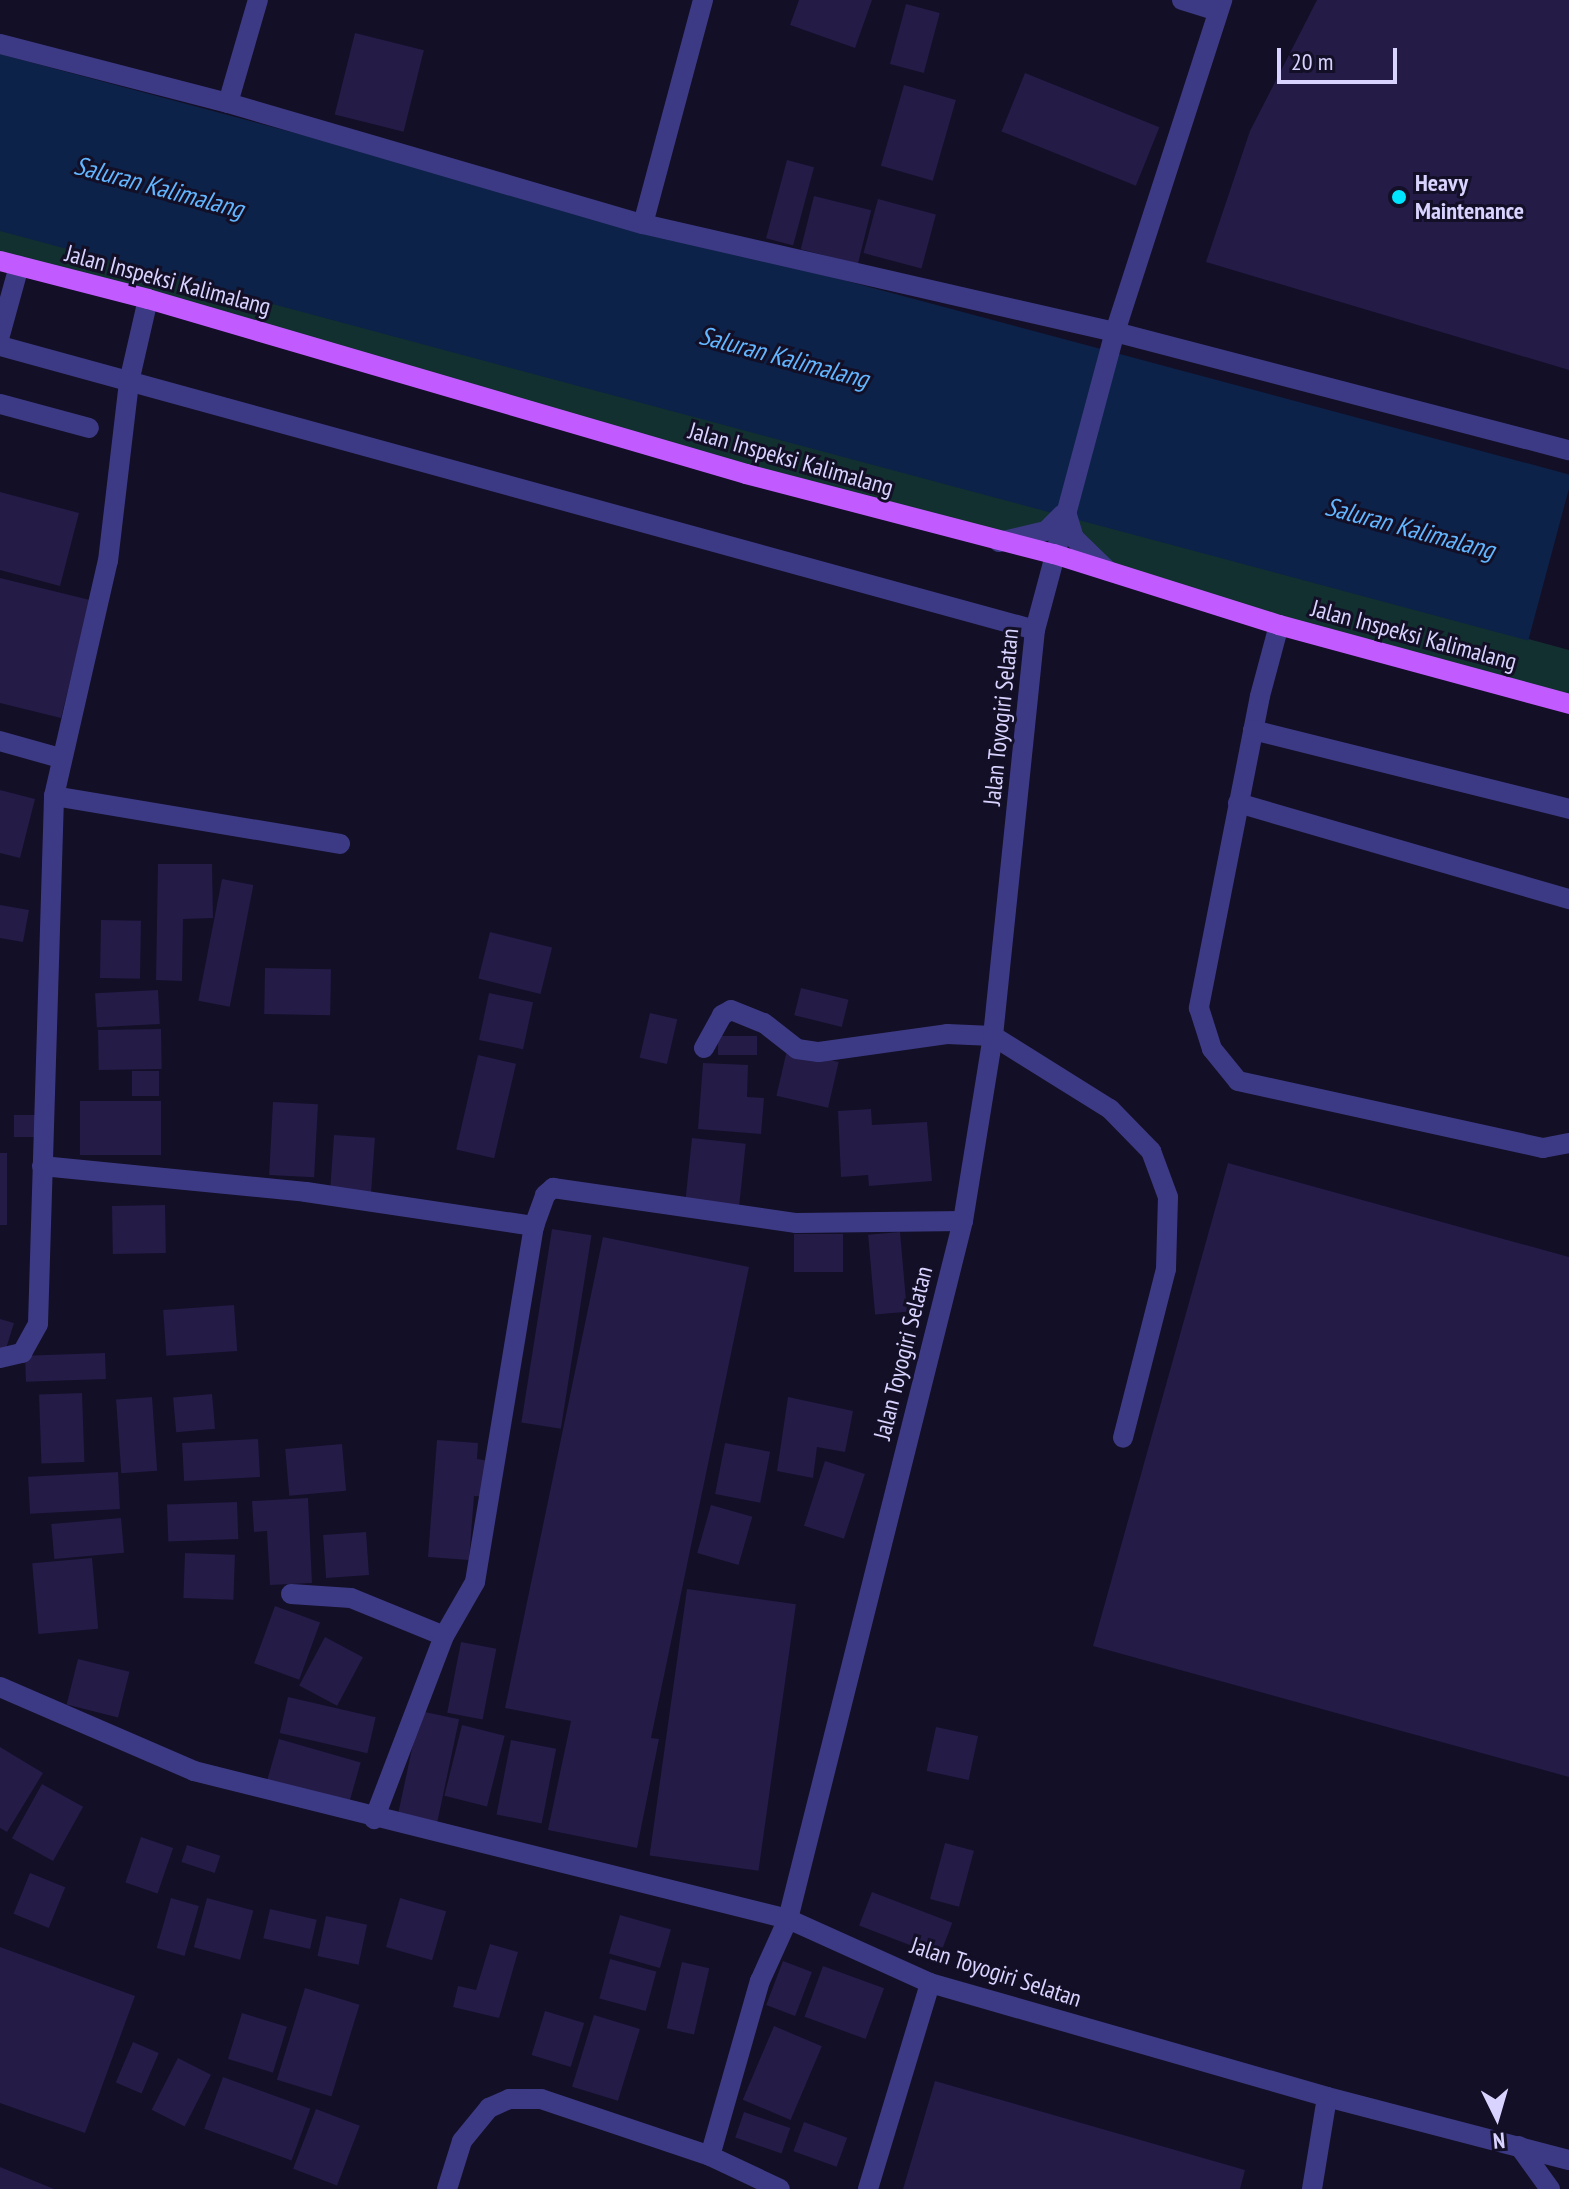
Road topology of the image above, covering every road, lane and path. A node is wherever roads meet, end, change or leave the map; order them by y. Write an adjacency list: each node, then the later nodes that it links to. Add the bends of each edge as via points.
1 (258, 0): 6 (street)
2 (703, 0): 7 (street)
3 (1182, 0): 4 (street)
4 (1220, 5): 10 (street, Jalan Toyogiri Selatan)
5 (0, 44): 6 (street)
6 (228, 103): 7 (street)
7 (643, 224): 10 (street)
8 (10, 264): 9 (main road, Jalan Inspeksi Kalimalang); 11 (street)
9 (148, 299): 13 (street); 18 (main road, Jalan Inspeksi Kalimalang)
10 (1115, 332): 16 (street); 17 (street, Jalan Toyogiri Selatan)
11 (0, 335)
12 (0, 346): 13 (street)
13 (129, 382): 22 (street); 26 (street, via 108,561)
14 (0, 404): 15 (street)
15 (89, 428)
16 (1569, 450)
17 (1066, 512): 18 (street, via 1046,531); 19 (street, Jalan Toyogiri Selatan); 20 (street, via 1074,538)
18 (997, 542): 19 (main road, Jalan Inspeksi Kalimalang)
19 (1054, 554): 20 (main road, Jalan Inspeksi Kalimalang); 22 (street, Jalan Toyogiri Selatan)
20 (1108, 571): 21 (main road, Jalan Inspeksi Kalimalang)
21 (1279, 625): 23 (main road, Jalan Inspeksi Kalimalang); 24 (street)
22 (1035, 630): 32 (street, Jalan Toyogiri Selatan)
23 (1569, 704)
24 (1253, 730): 28 (street); 29 (street)
25 (0, 741): 26 (street)
26 (60, 758): 27 (street)
27 (54, 796): 30 (street); 35 (street)
28 (1238, 803): 31 (street); 34 (street, via 1199,1008 1212,1049 1238,1081 1543,1148)
29 (1569, 809)
30 (340, 844)
31 (1569, 899)
32 (993, 1036): 33 (street, via 947,1034 819,1052 797,1049 764,1023 731,1010 722,1015); 36 (street, Jalan Toyogiri Selatan); 39 (street, via 1110,1109 1151,1151 1168,1197 1166,1269)
33 (704, 1048)
34 (1569, 1143)
35 (42, 1166): 37 (street, via 306,1192); 38 (street, via 38,1324 22,1353)
36 (963, 1221): 37 (street, via 796,1223 559,1187 545,1195); 44 (street, Jalan Toyogiri Selatan)
37 (534, 1226): 41 (street, via 478,1568)
38 (0, 1358)
39 (1123, 1438)
40 (291, 1594): 41 (street, via 351,1598)
41 (444, 1636): 43 (street)
42 (0, 1687): 43 (street, via 194,1771)
43 (374, 1819): 44 (street)
44 (788, 1919): 45 (street, Jalan Toyogiri Selatan); 48 (street, via 760,1981)
45 (930, 1983): 46 (street, Jalan Toyogiri Selatan); 52 (street)
46 (1327, 2097): 47 (street, Jalan Toyogiri Selatan); 53 (street)
47 (1519, 2146): 49 (street, Jalan Toyogiri Selatan); 54 (street)
48 (710, 2156): 50 (street, via 541,2099 509,2099 489,2108 462,2141); 51 (street)
49 (1569, 2160)
50 (447, 2189)
51 (780, 2189)
52 (868, 2189)
53 (1312, 2189)
54 (1550, 2189)

